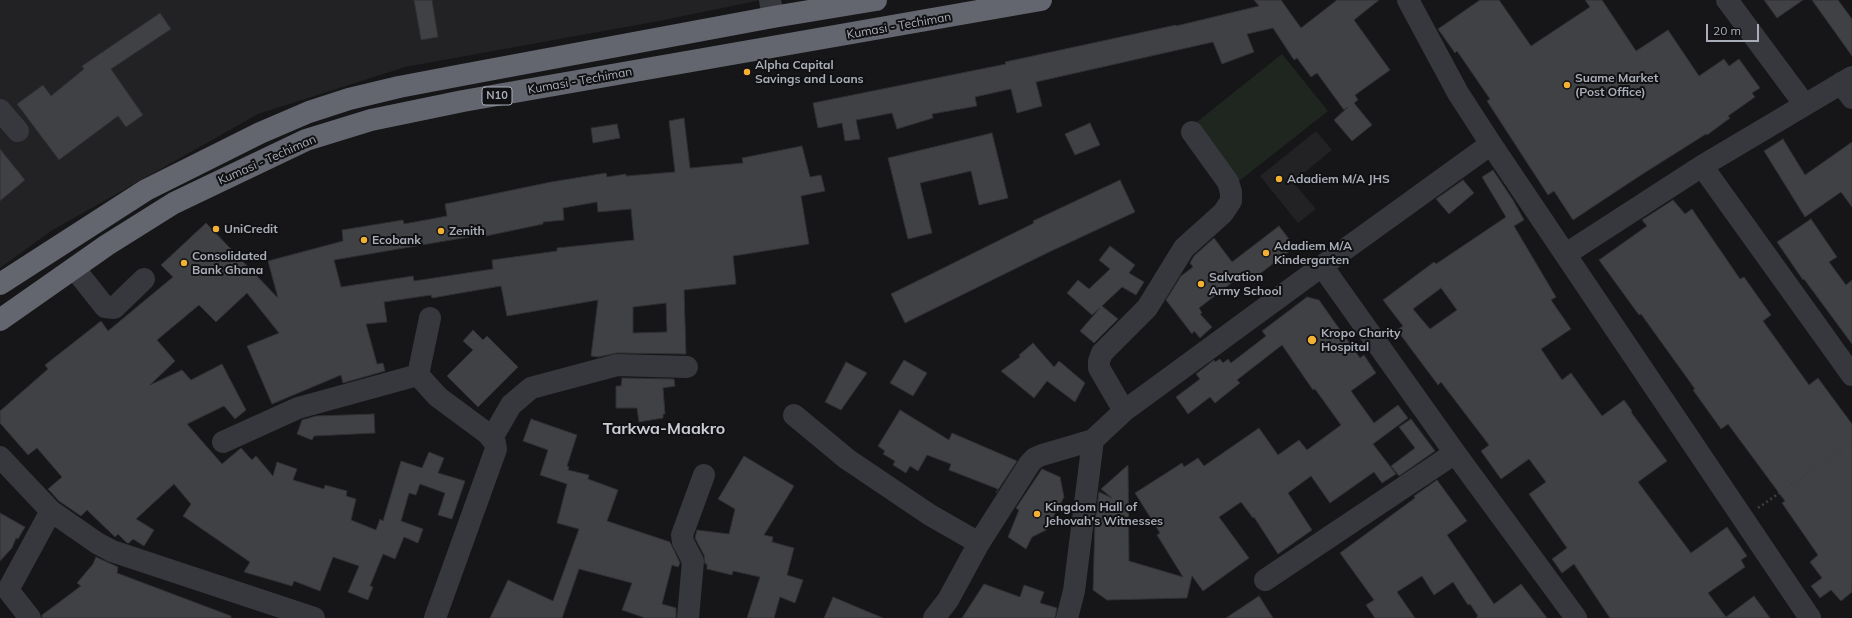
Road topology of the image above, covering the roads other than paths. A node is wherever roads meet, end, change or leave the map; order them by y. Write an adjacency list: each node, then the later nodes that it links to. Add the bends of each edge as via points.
1 (876, 0): 5 (highway, N10)
2 (1042, 0): 15 (highway, Kumasi - Techiman / N10, via 471,100 371,120 306,140 174,203)
3 (1408, 0): 11 (street, via 1458,93)
4 (1727, 0): 7 (street)
5 (771, 9): 17 (highway, N10, via 399,87 309,112 260,133 146,190)
6 (1848, 86): 7 (street)
7 (1805, 105): 12 (street)
8 (0, 110): 9 (street)
9 (18, 131)
10 (1192, 132): 23 (street, via 1228,182 1232,192 1231,201 1223,213 1184,248 1147,308 1102,353 1099,368)
11 (1491, 144): 13 (street); 14 (street)
12 (1702, 166): 13 (street); 21 (street)
13 (1566, 254): 42 (street)
14 (1322, 266): 23 (street); 28 (street)
15 (74, 268): 16 (street, via 105,307 114,308); 19 (highway, Kumasi - Techiman / N10)
16 (144, 279)
17 (0, 284)
18 (430, 318): 22 (street)
19 (0, 320)
20 (687, 367): 25 (street, via 617,365 531,388 511,405)
21 (1852, 374)
22 (418, 375): 25 (street, via 438,398); 27 (street, via 298,408)
23 (1124, 411): 26 (street)
24 (794, 415): 32 (street, via 848,458 930,515)
25 (492, 438): 37 (street, via 496,449)
26 (1093, 440): 32 (street, via 1035,458); 40 (street, via 1074,591)
27 (224, 442)
28 (1455, 453): 33 (street); 41 (street)
29 (0, 457): 31 (street)
30 (704, 475): 38 (street, via 682,535 693,561)
31 (52, 511): 34 (street); 36 (street, via 96,542 112,550)
32 (979, 542): 39 (street, via 948,600)
33 (1265, 580)
34 (4, 587): 35 (street)
35 (30, 618)
36 (314, 618)
37 (435, 618)
38 (688, 618)
39 (934, 618)
40 (1067, 618)
41 (1576, 618)
42 (1810, 618)

